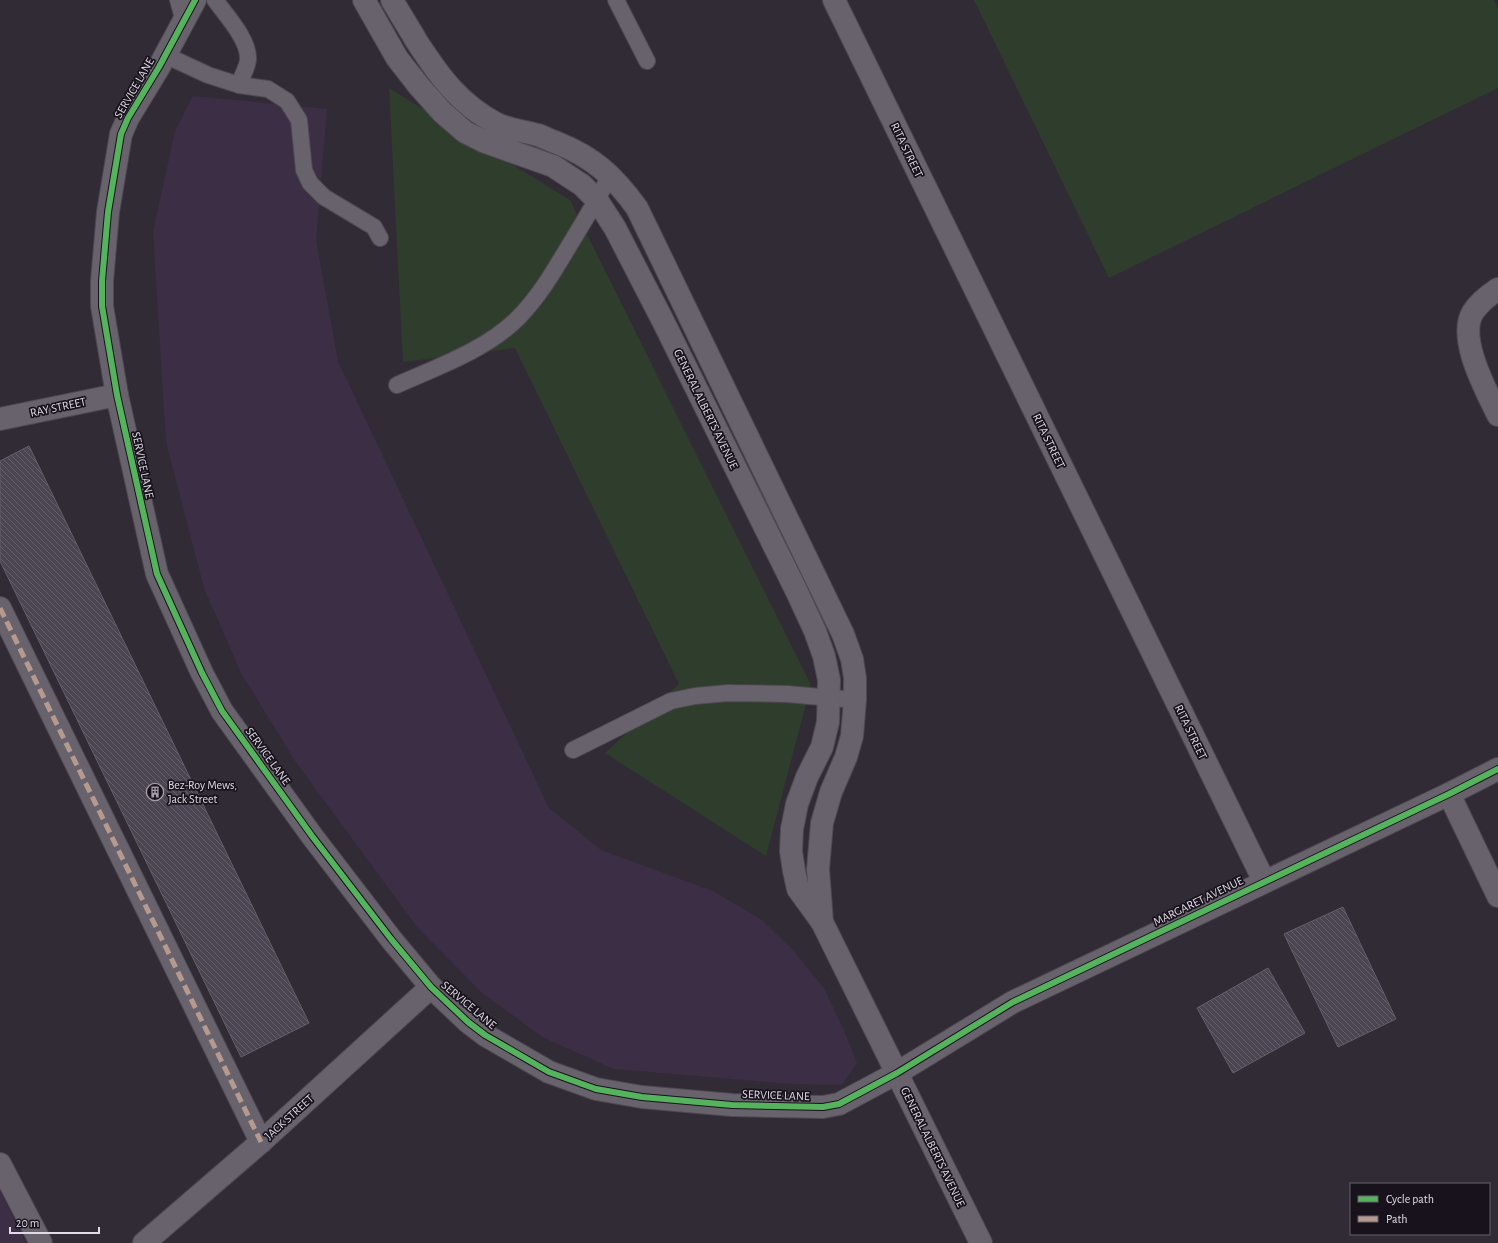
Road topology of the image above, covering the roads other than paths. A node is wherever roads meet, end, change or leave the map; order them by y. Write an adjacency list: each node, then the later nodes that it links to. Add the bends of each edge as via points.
1 (215, 0): 9 (lane, via 245,45 248,59)
2 (364, 0): 11 (street, GENERAL ALBERTS AVENUE, via 397,58 442,112 465,132 485,142 553,166 582,185)
3 (392, 0): 10 (street, GENERAL ALBERTS AVENUE, via 444,83 473,109 498,124 539,135 574,150)
4 (616, 0): 8 (lane)
5 (834, 0): 26 (street, RITA STREET)
6 (190, 6): 7 (street, SERVICE LANE)
7 (165, 55): 9 (lane, via 208,75); 15 (street, SERVICE LANE, via 121,134 108,212 102,306)
8 (647, 61)
9 (239, 85): 12 (lane, via 268,89 287,101 299,120 304,170 310,183 324,197 374,227)
10 (610, 176): 11 (lane); 16 (street, GENERAL ALBERTS AVENUE, via 637,208)
11 (597, 200): 14 (lane, via 554,271 534,300 517,318 467,354); 17 (street, GENERAL ALBERTS AVENUE, via 615,228)
12 (380, 238)
13 (1498, 289): 18 (street, via 1488,295 1473,313 1468,331 1472,354)
14 (397, 385)
15 (117, 395): 19 (street, RAY STREET); 29 (street, SERVICE LANE, via 157,574 219,705 312,836)
16 (728, 395): 17 (street); 22 (street, GENERAL ALBERTS AVENUE, via 843,634 852,659)
17 (705, 406): 21 (street, GENERAL ALBERTS AVENUE, via 815,631 829,680)
18 (1498, 415)
19 (0, 420)
20 (0, 608): 31 (street)
21 (828, 698): 22 (lane); 23 (lane, via 728,693 695,696 671,701); 28 (street, GENERAL ALBERTS AVENUE, via 828,722 822,747 797,804 791,851 798,889)
22 (855, 700): 28 (street, GENERAL ALBERTS AVENUE, via 852,736 822,823 818,869)
23 (573, 750)
24 (1498, 769): 25 (street, MARGARET AVENUE)
25 (1449, 794): 26 (street, MARGARET AVENUE); 27 (street)
26 (1264, 881): 30 (street, MARGARET AVENUE, via 1013,1002)
27 (1498, 896)
28 (822, 922): 30 (street, GENERAL ALBERTS AVENUE)
29 (431, 987): 30 (street, SERVICE LANE, via 485,1035 549,1072 596,1089 642,1097 732,1105 823,1107 839,1104); 31 (street, JACK STREET)
30 (905, 1068): 35 (street, GENERAL ALBERTS AVENUE)
31 (261, 1142): 34 (street, JACK STREET)
32 (0, 1164): 33 (street)
33 (41, 1243)
34 (144, 1243)
35 (981, 1243)

